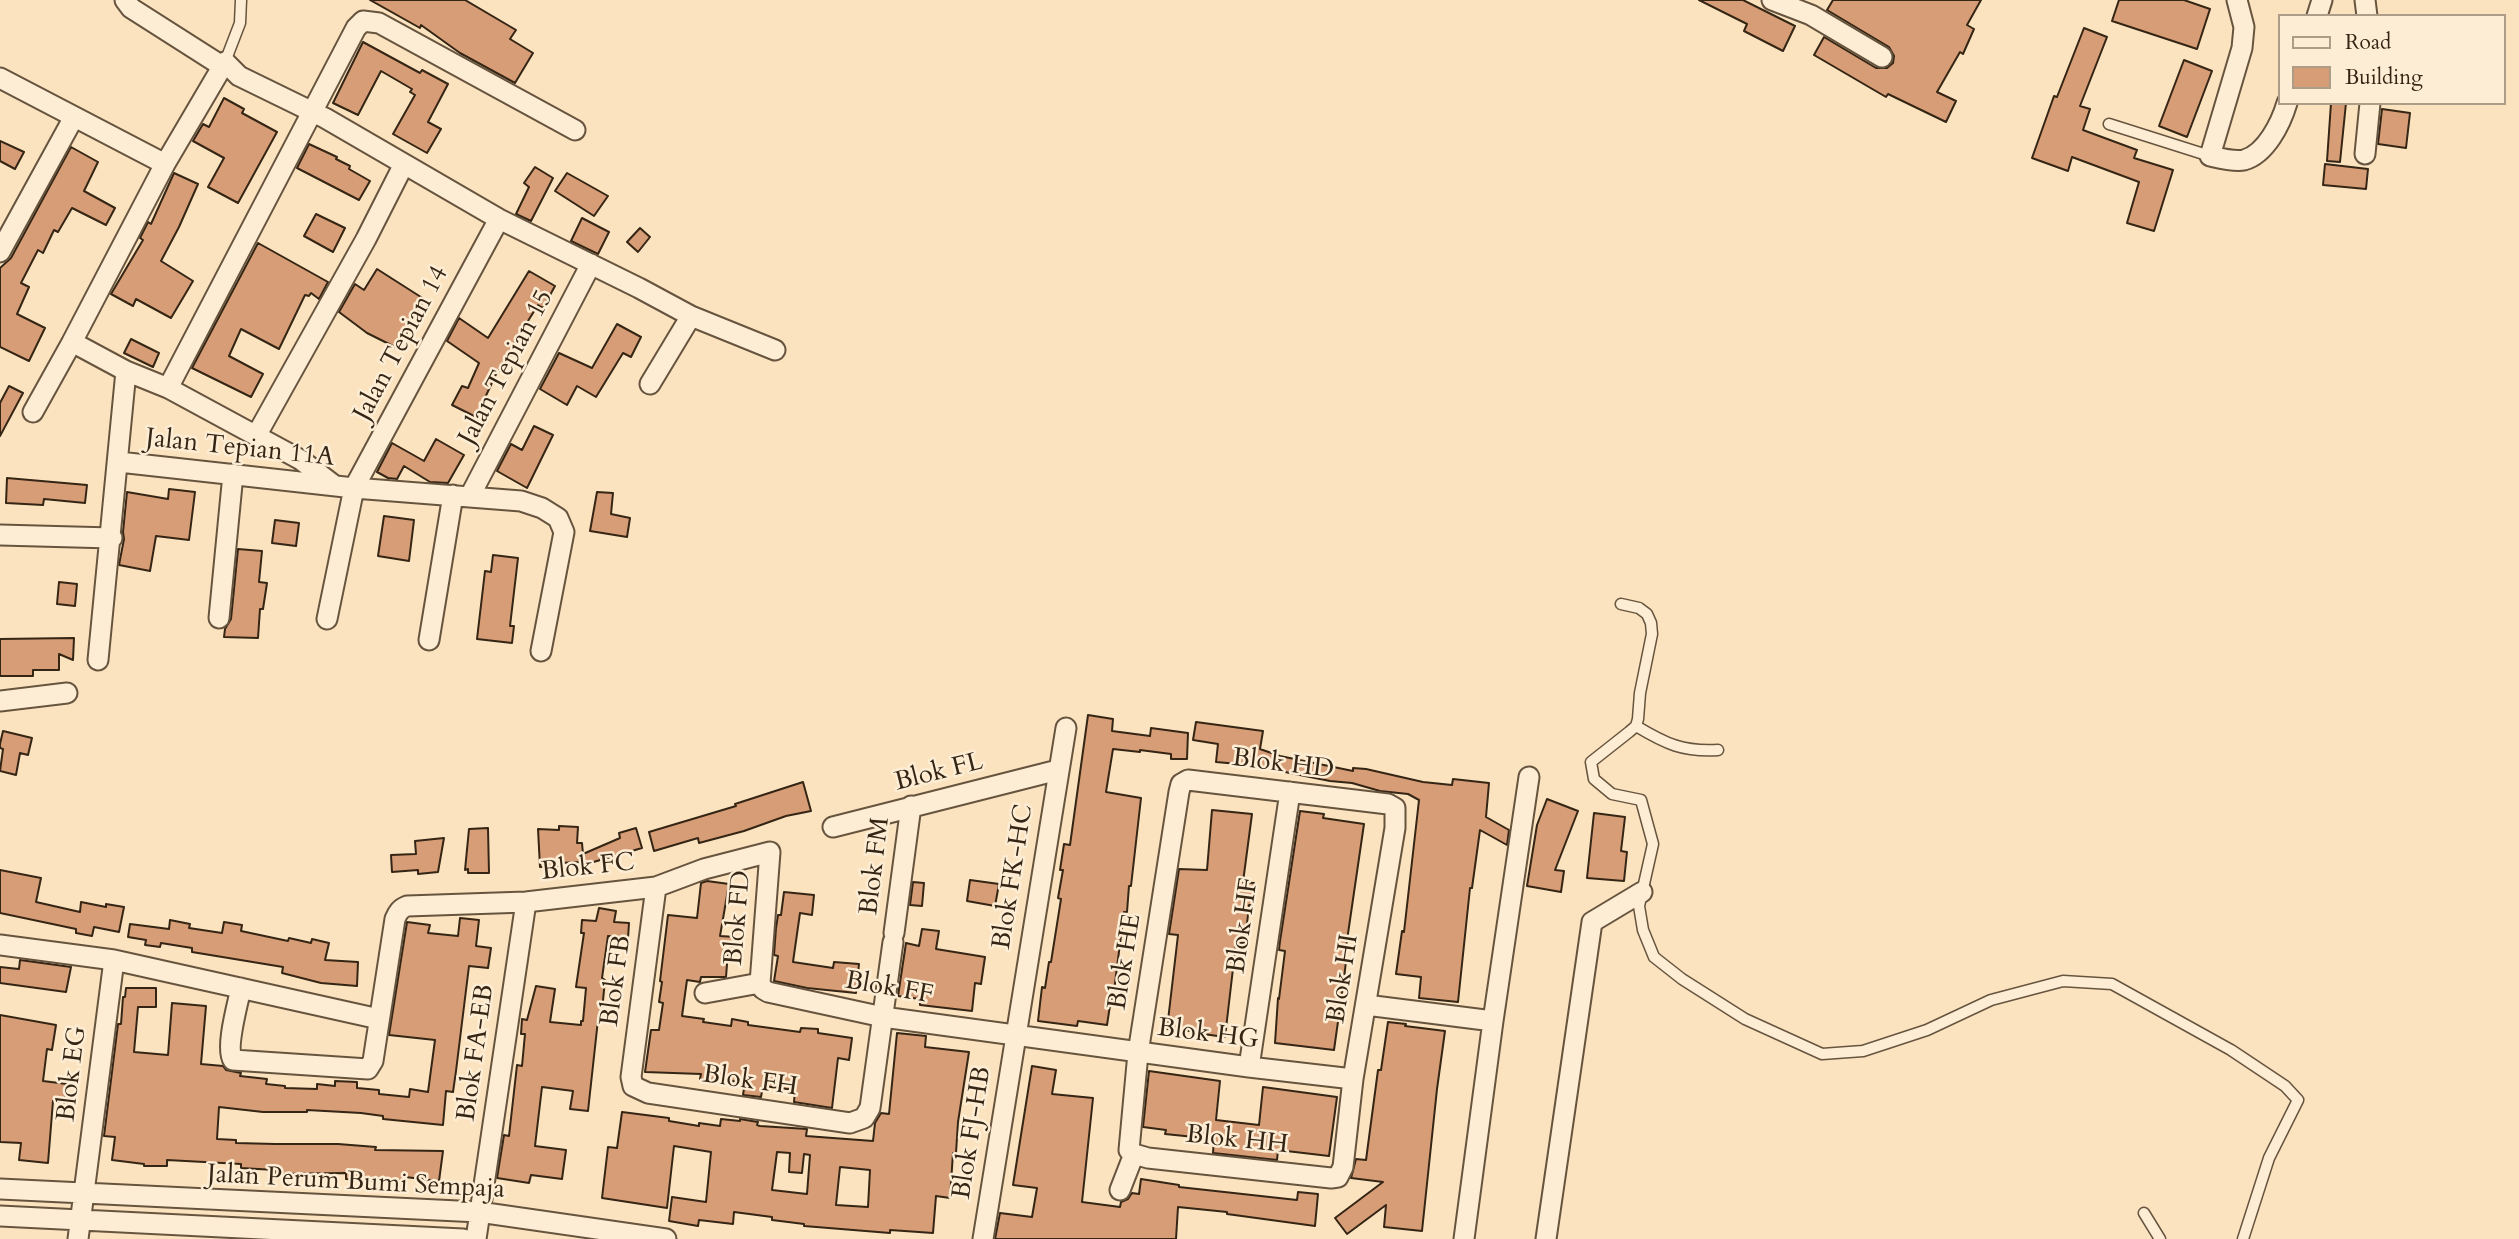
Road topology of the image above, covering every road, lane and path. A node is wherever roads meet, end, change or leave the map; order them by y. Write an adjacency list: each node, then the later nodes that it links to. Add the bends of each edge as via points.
1 (125, 0): 7 (street)
2 (241, 0): 7 (lane, via 240,23)
3 (1772, 0): 5 (street)
4 (2236, 0): 16 (street, via 2244,27 2242,48)
5 (1814, 8): 6 (street)
6 (1882, 57)
7 (224, 64): 11 (street, via 239,76); 17 (street)
8 (0, 78): 12 (street)
9 (2286, 105): 16 (street, via 2274,135 2244,160)
10 (2370, 105): 15 (street)
11 (314, 112): 14 (street, via 356,28 371,21); 18 (street); 27 (street)
12 (74, 117): 17 (street); 20 (street)
13 (2109, 124): 16 (lane)
14 (575, 130)
15 (2365, 154)
16 (2210, 156)
17 (165, 164): 23 (street)
18 (404, 164): 19 (street); 29 (street)
19 (499, 219): 21 (street); 32 (street, Jalan Tepian 14)
20 (0, 252)
21 (591, 264): 22 (street); 33 (street, Jalan Tepian 15)
22 (691, 316): 24 (street); 26 (street)
23 (72, 341): 25 (street); 28 (street)
24 (775, 350)
25 (126, 371): 27 (street); 30 (street)
26 (650, 384)
27 (168, 388): 29 (street)
28 (33, 412)
29 (256, 436): 32 (street)
30 (119, 462): 31 (street, Jalan Tepian 11A); 35 (street, Jalan Tepian 11A)
31 (233, 474): 32 (street, Jalan Tepian 11A); 37 (street)
32 (345, 487): 33 (street, Jalan Tepian 11A); 38 (street, Jalan Tepian 14)
33 (461, 495): 39 (street, Jalan Tepian 15); 40 (street, Jalan Tepian 11A, via 521,502 558,518 564,532)
34 (0, 535): 35 (street)
35 (112, 538): 41 (street, Jalan Tepian 11A)
36 (1621, 604): 44 (lane, via 1639,608 1651,622)
37 (219, 618)
38 (327, 619)
39 (429, 640)
40 (541, 651)
41 (98, 660)
42 (67, 693): 43 (street)
43 (1, 704)
44 (1636, 726): 46 (lane, via 1680,748); 55 (lane, via 1591,762 1594,779 1612,793 1641,800 1653,844)
45 (1066, 728): 47 (street, Blok FK-HC)
46 (1718, 750)
47 (1058, 771): 52 (street, Blok FL); 66 (street, Blok FK-HC)
48 (1529, 777): 65 (street)
49 (1179, 792): 50 (street, Blok HD, via 1188,780); 67 (street, Blok HE)
50 (1290, 792): 51 (street, Blok HD); 68 (street, Blok HF)
51 (1388, 804): 62 (street, Blok HI, via 1395,808 1395,828)
52 (911, 806): 53 (street, Blok FL); 63 (street, Blok FM)
53 (834, 827)
54 (656, 887): 56 (street, Blok FC); 59 (street, Blok FD, via 770,852); 70 (street, Blok FB)
55 (1642, 892): 86 (street, via 1592,922); 88 (lane, via 1643,930 1654,957 1745,1019 1822,1055 1863,1051 1927,1030 1991,1000 2063,981 2112,984 2231,1050 2298,1100 2269,1158)
56 (526, 901): 64 (street, Blok FC, via 402,908 397,912); 77 (street, Blok FA-EB)
57 (0, 945): 58 (street)
58 (114, 960): 60 (street); 76 (street, Blok EG)
59 (760, 983): 61 (street); 63 (street, Blok FF, via 768,992)
60 (241, 988): 64 (street); 64 (street, via 231,1045 233,1060 368,1069)
61 (705, 993)
62 (1366, 1005): 65 (street); 69 (street, Blok HI)
63 (883, 1017): 66 (street, Blok FF); 71 (street, Blok FM, via 870,1108)
64 (379, 1019)
65 (1493, 1021): 85 (street)
66 (1014, 1035): 67 (street, Blok HG); 84 (street, Blok FJ-HB)
67 (1139, 1053): 68 (street, Blok HG); 72 (street, Blok HE)
68 (1249, 1067): 69 (street, Blok HG)
69 (1353, 1079): 73 (street, Blok HI)
70 (632, 1082): 71 (street, Blok FH, via 638,1089 661,1095 850,1123)
71 (864, 1118)
72 (1131, 1148): 73 (street, Blok HH, via 1331,1178 1338,1177); 75 (street, Blok HE)
73 (1343, 1167)
74 (0, 1189): 76 (street, Jalan Perum Bumi Sempaja)
75 (1120, 1190)
76 (84, 1194): 77 (street, Jalan Perum Bumi Sempaja); 80 (street, Blok EG)
77 (479, 1212): 82 (street, Blok FA-EB); 83 (street, Jalan Perum Bumi Sempaja)
78 (2144, 1213): 87 (lane)
79 (0, 1216): 80 (street, Jalan Perum Bumi Sempaja)
80 (79, 1230): 81 (street, Jalan Perum Bumi Sempaja)
81 (463, 1239)
82 (476, 1239)
83 (666, 1239)
84 (983, 1239)
85 (1464, 1239)
86 (1546, 1239)
87 (2160, 1239)
88 (2244, 1239)

